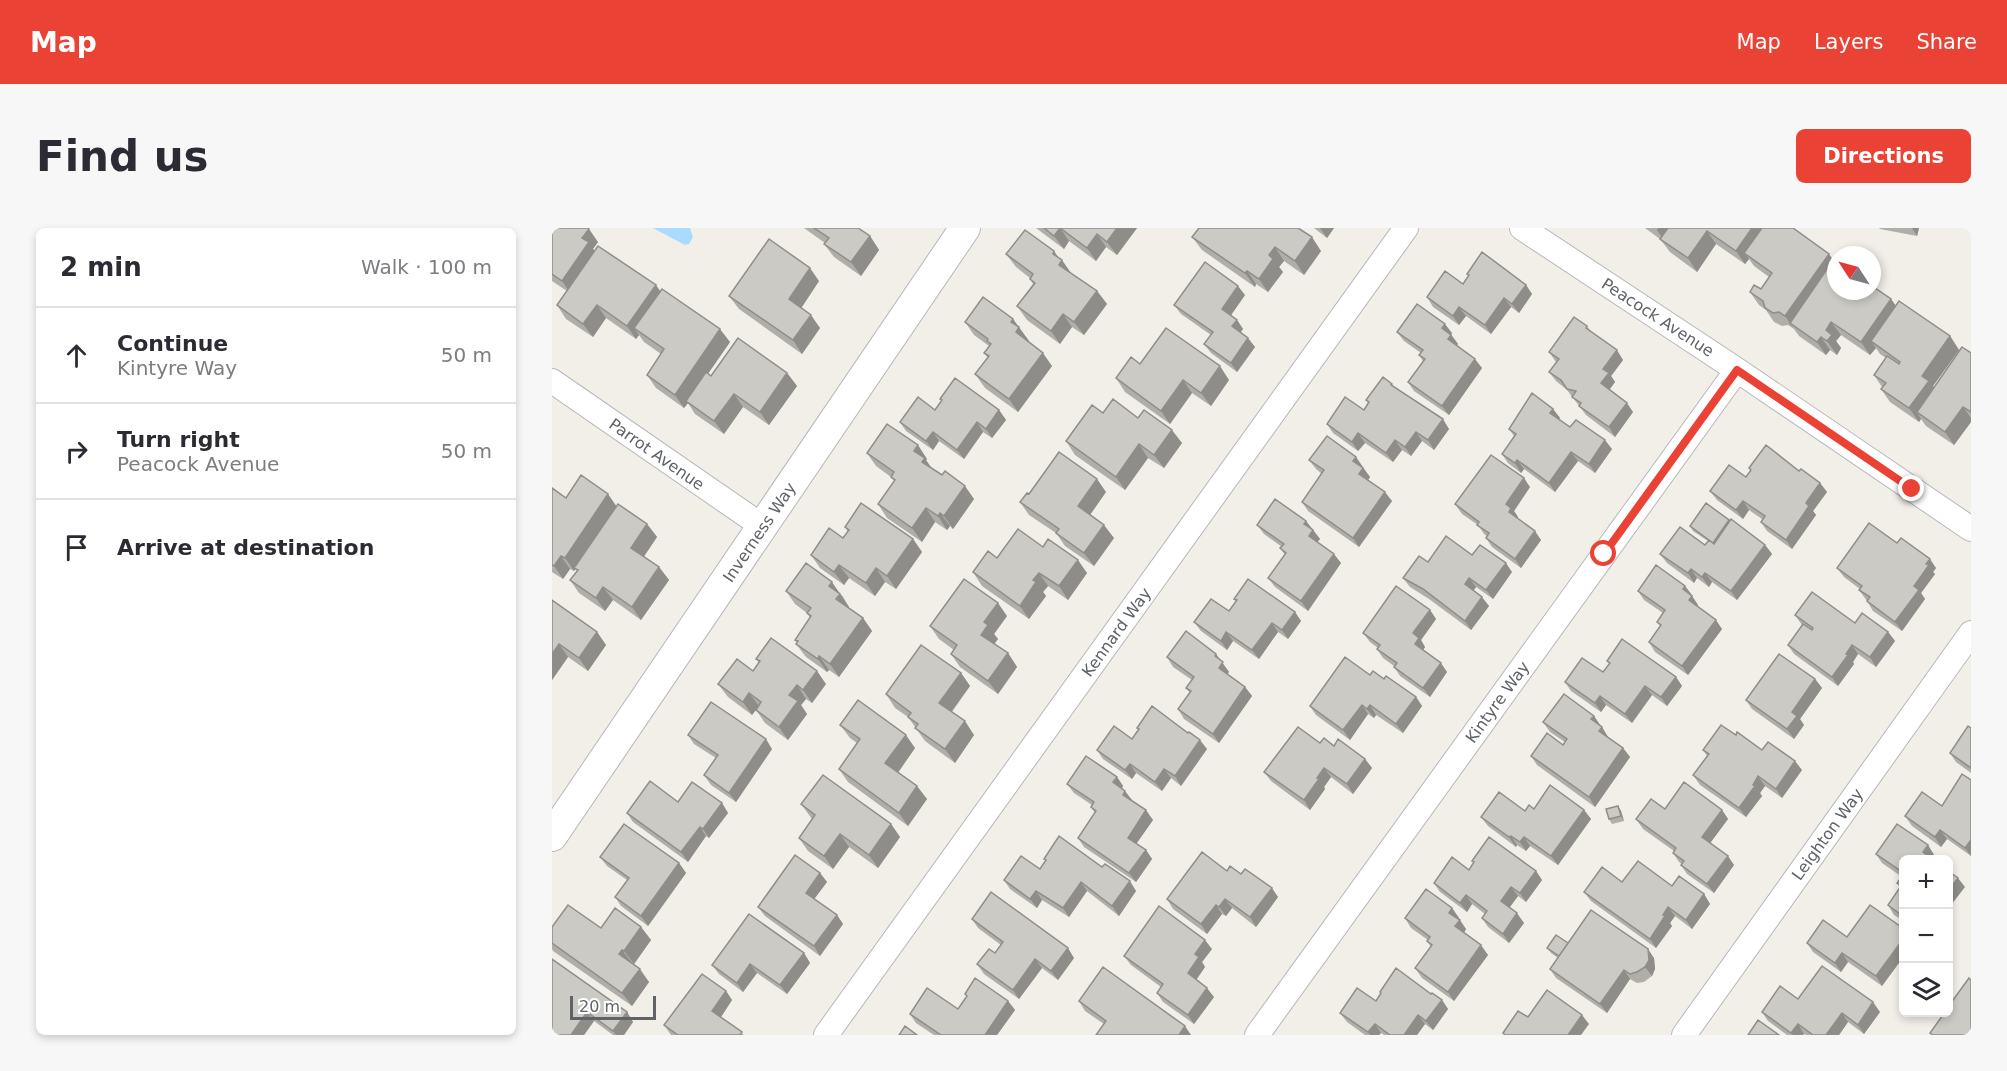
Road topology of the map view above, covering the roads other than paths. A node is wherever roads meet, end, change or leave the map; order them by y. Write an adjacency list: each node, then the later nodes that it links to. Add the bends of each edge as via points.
1 (965, 228): 6 (street, Inverness Way)
2 (1406, 228): 10 (street, Kennard Way)
3 (1522, 228): 4 (street, Peacock Avenue)
4 (1737, 370): 7 (street, Peacock Avenue); 11 (street, Kintyre Way)
5 (552, 381): 6 (street, Parrot Avenue)
6 (762, 526): 9 (street, Inverness Way)
7 (1971, 529)
8 (1971, 633): 12 (street, Leighton Way)
9 (552, 836)
10 (826, 1035)
11 (1257, 1035)
12 (1684, 1035)

